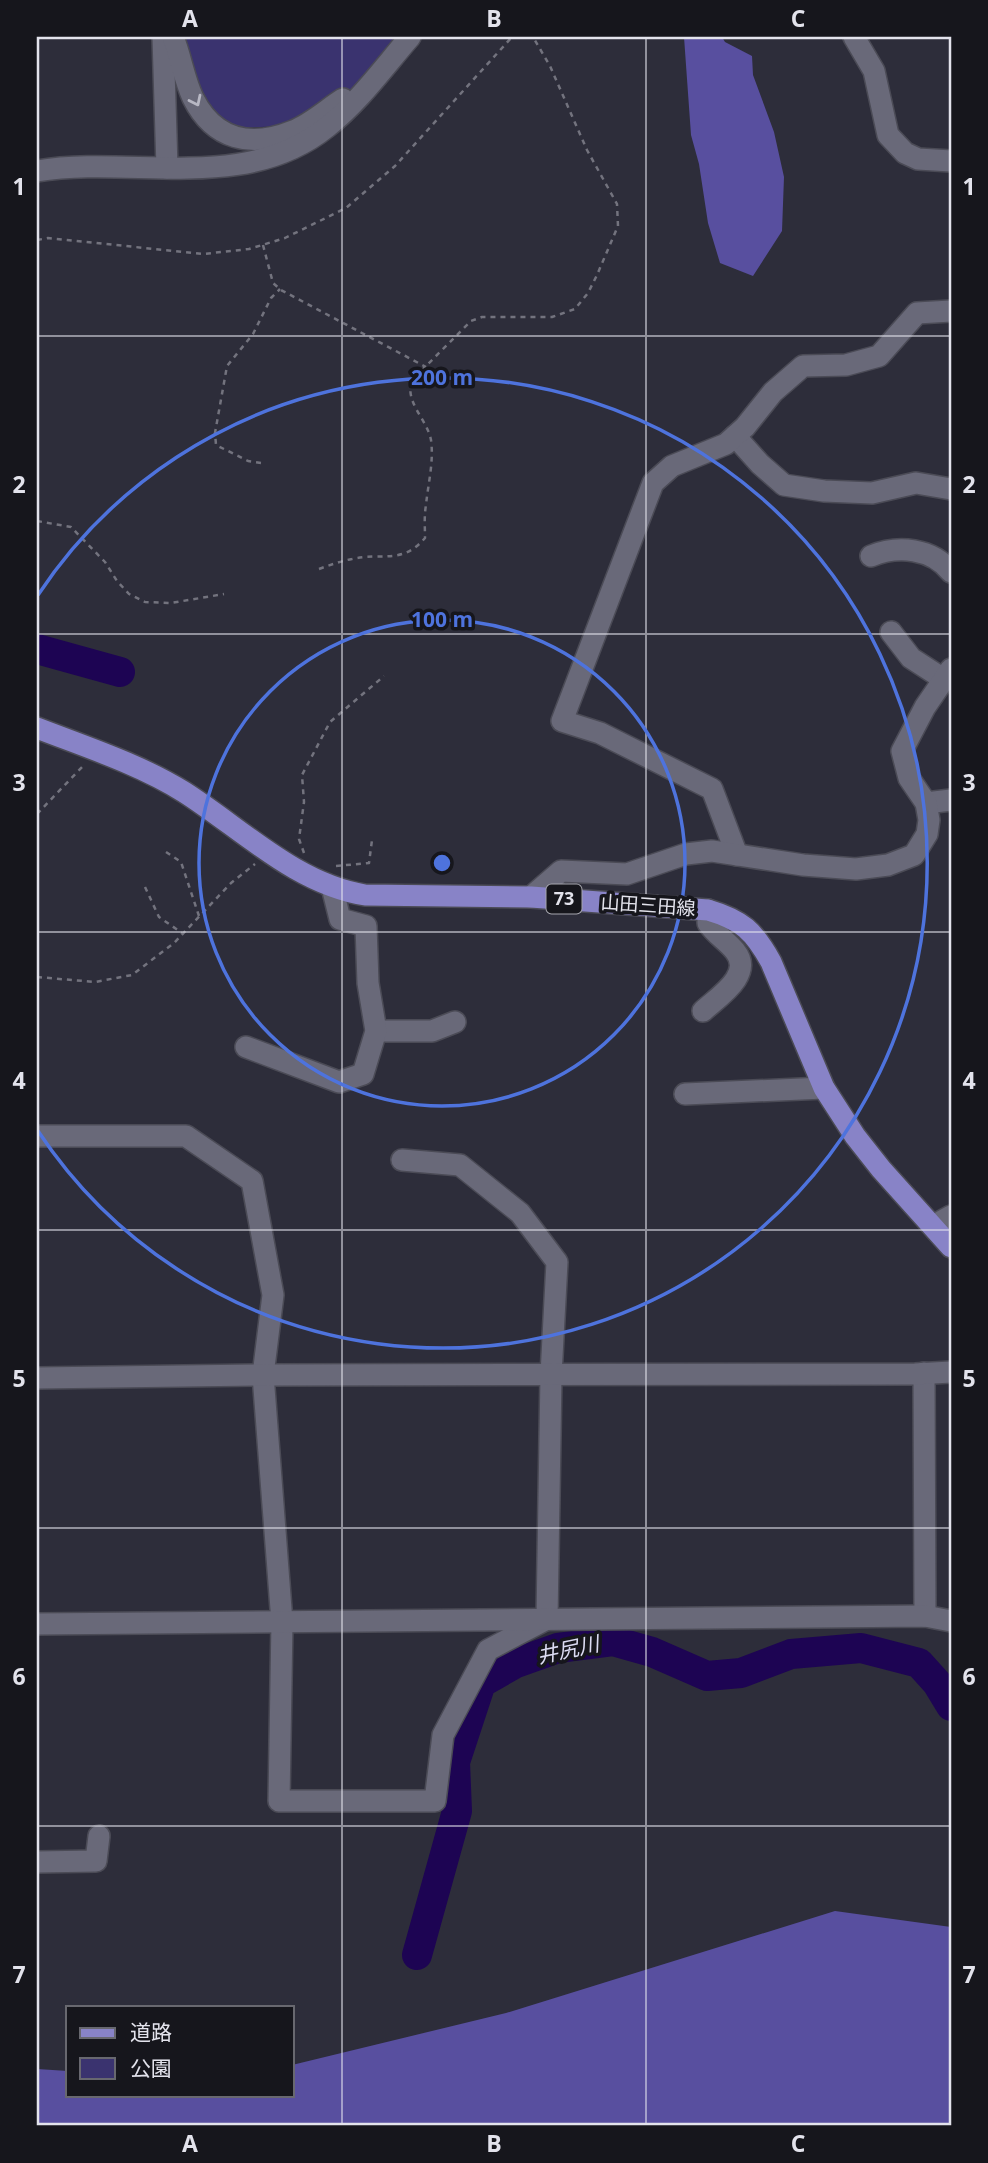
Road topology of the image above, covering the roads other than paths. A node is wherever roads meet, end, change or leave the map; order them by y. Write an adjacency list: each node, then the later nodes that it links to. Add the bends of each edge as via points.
1 (163, 37): 7 (street)
2 (173, 37): 5 (street, one-way to 5, via 203,115 232,138 266,138 295,131)
3 (410, 37): 5 (street)
4 (854, 37): 6 (street, via 874,71 888,135 918,159)
5 (385, 66): 7 (street, via 329,126 285,153 232,166)
6 (951, 161)
7 (167, 168): 8 (street)
8 (37, 171)
9 (951, 311): 10 (street, via 918,313 879,356 846,365 803,366 773,391)
10 (735, 436): 11 (street, via 785,485 872,493 916,483); 19 (street, via 673,466 653,483 562,721 600,733 712,789)
11 (951, 489)
12 (871, 556): 13 (street, via 887,550 921,551)
13 (951, 572)
14 (891, 632): 15 (street, via 911,658)
15 (948, 674): 18 (street, via 902,751 909,778)
16 (37, 728): 20 (main road, 山田三田線 / 73, via 184,792 270,852)
17 (951, 800): 18 (street)
18 (926, 803): 19 (street, via 927,834 915,855 888,865 856,869)
19 (737, 855): 21 (street, via 712,851 686,854 627,874 561,871)
20 (332, 887): 21 (main road, 山田三田線 / 73, via 365,895); 25 (street, via 340,919 366,926)
21 (531, 897): 22 (main road, 山田三田線 / 73)
22 (708, 910): 23 (street, via 708,923 737,953 740,974); 27 (main road, 山田三田線 / 73, via 732,917 761,943)
23 (703, 1011)
24 (455, 1021): 25 (street, via 432,1031)
25 (376, 1031): 26 (street, via 363,1074 339,1082)
26 (246, 1048)
27 (824, 1088): 28 (street); 31 (main road, 山田三田線 / 73, via 881,1169)
28 (685, 1094)
29 (37, 1136): 35 (street, via 186,1136 252,1181 273,1295)
30 (402, 1160): 36 (street, via 460,1165 520,1213 557,1262)
31 (942, 1221): 32 (main road, 山田三田線 / 73)
32 (951, 1247)
33 (951, 1372): 34 (street)
34 (924, 1373): 36 (street); 38 (street)
35 (262, 1376): 36 (street); 37 (street); 41 (street)
36 (551, 1376): 39 (street)
37 (37, 1378)
38 (925, 1616): 39 (street); 40 (street)
39 (547, 1619): 41 (street); 41 (street, via 488,1650 443,1735 435,1801 279,1801)
40 (951, 1621)
41 (282, 1622): 42 (street)
42 (37, 1624)
43 (99, 1836): 44 (street, via 96,1861)
44 (37, 1862)

